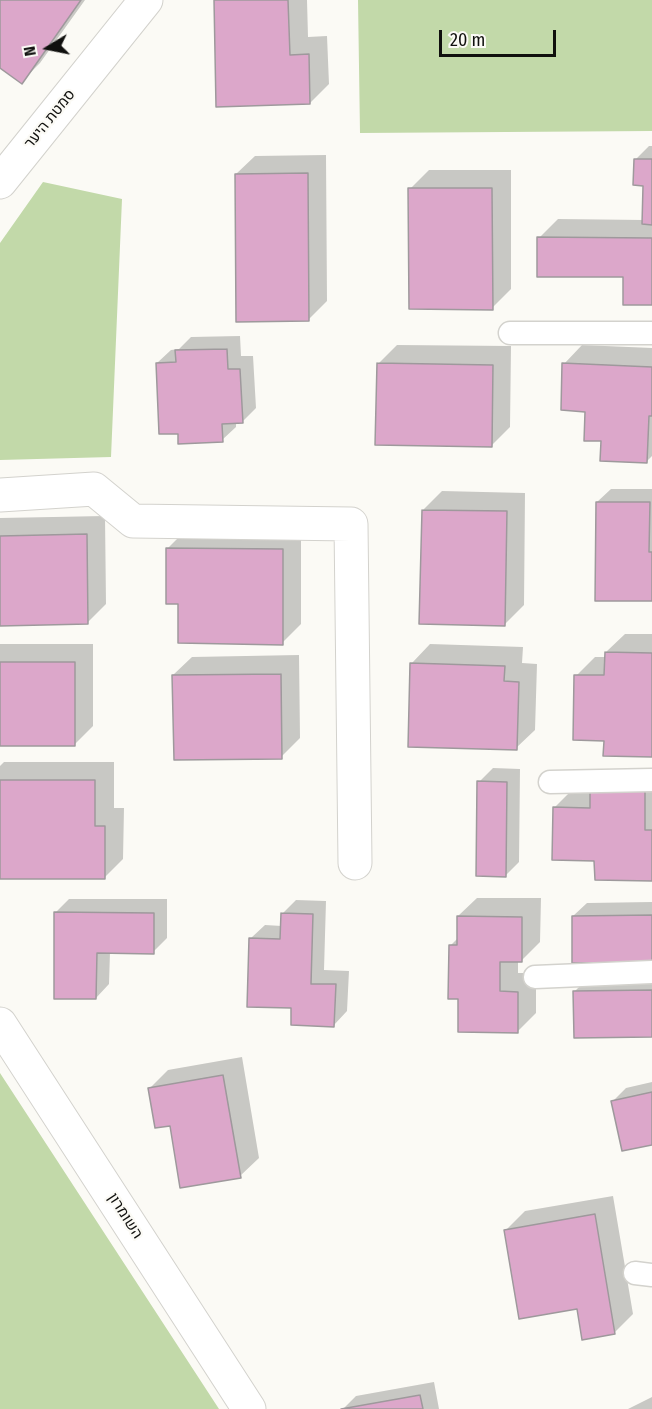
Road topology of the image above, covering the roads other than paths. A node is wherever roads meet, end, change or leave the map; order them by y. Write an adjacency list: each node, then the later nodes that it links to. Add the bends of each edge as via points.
1 (146, 0): 2 (street, סמטת היער)
2 (0, 182)
3 (510, 333): 4 (lane)
4 (652, 333)
5 (0, 495): 8 (street, via 94,489 134,520 351,524)
6 (652, 780): 7 (lane)
7 (550, 782)
8 (355, 862)
9 (652, 972): 10 (lane)
10 (535, 977)
11 (0, 1024): 12 (street, השומרון)
12 (249, 1409)

